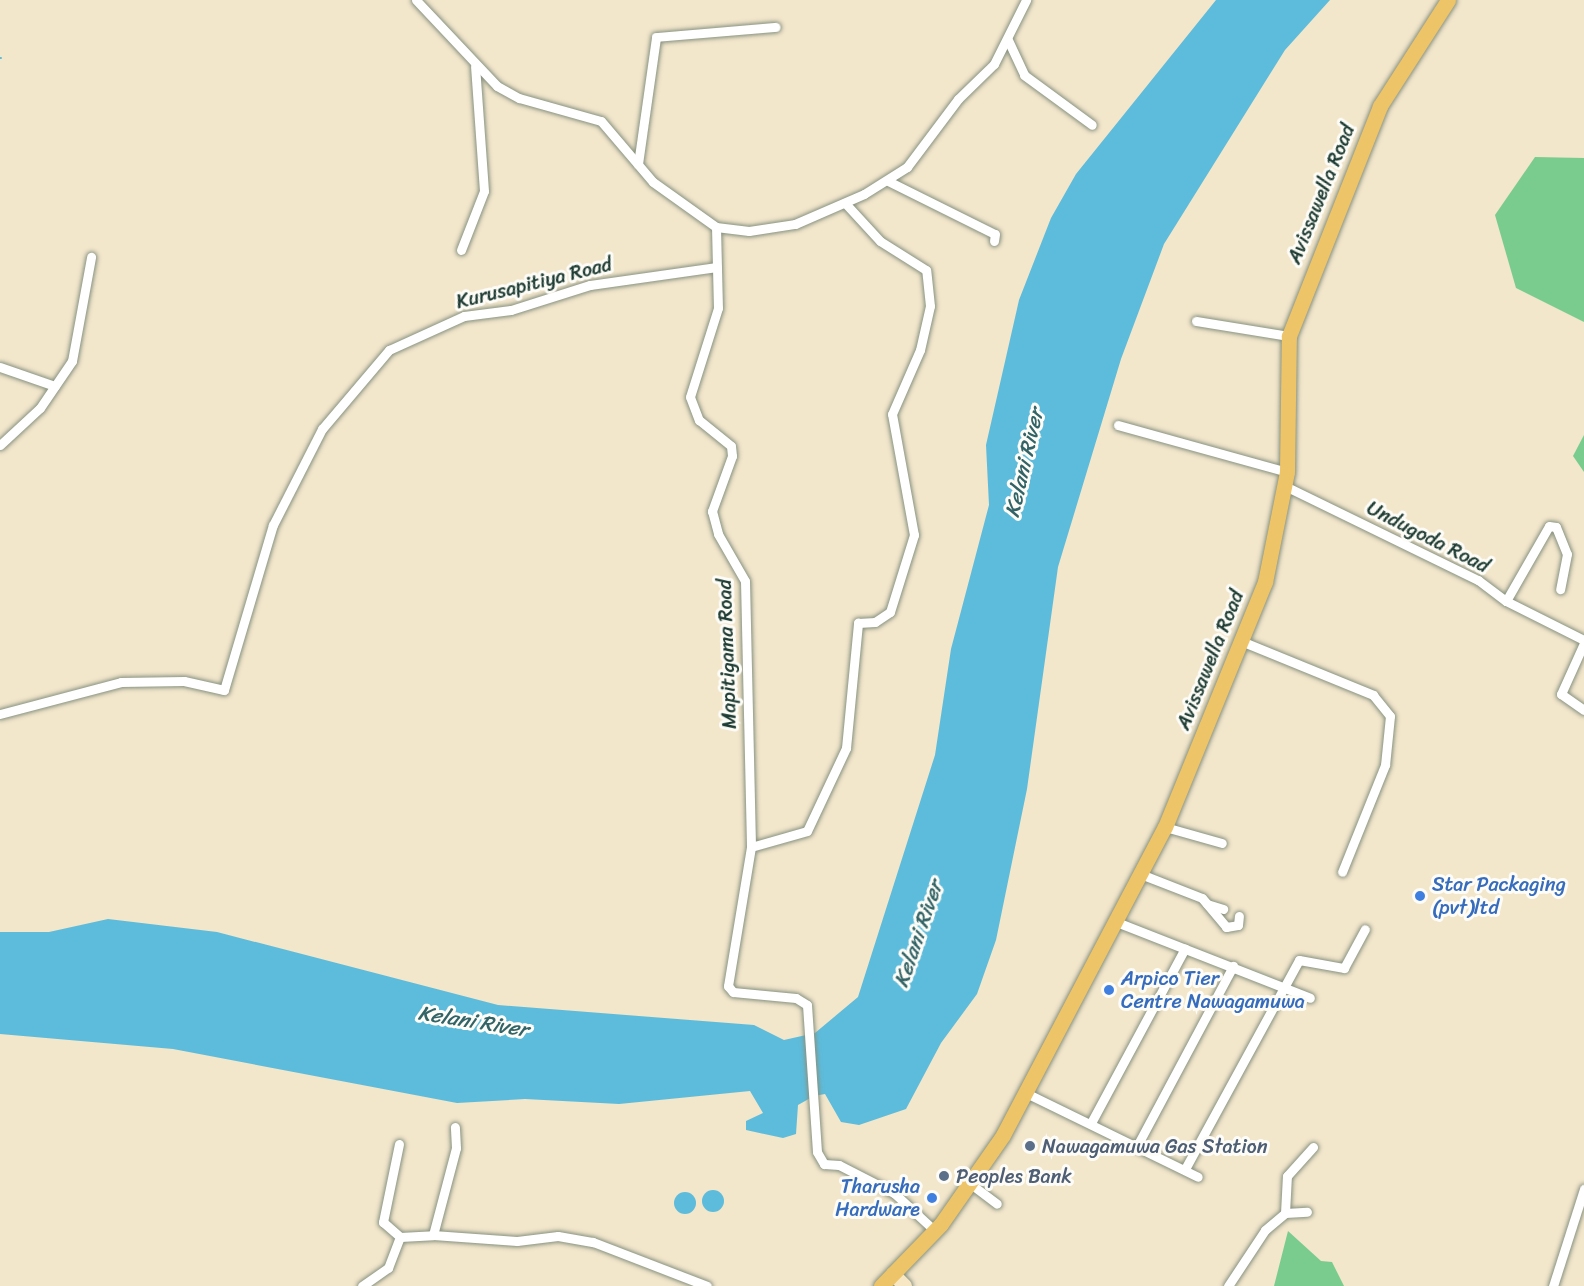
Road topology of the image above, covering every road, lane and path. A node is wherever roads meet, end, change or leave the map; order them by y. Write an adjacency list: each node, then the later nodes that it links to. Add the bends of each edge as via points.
1 (416, 0): 6 (street)
2 (1026, 0): 5 (street)
3 (1448, 0): 17 (main road, Avissawella Road, via 1380,106)
4 (776, 27): 8 (street, via 656,37)
5 (1008, 40): 7 (street, via 1024,75); 9 (street, via 921,152)
6 (475, 66): 8 (street, via 519,98 602,121); 13 (street, via 484,191)
7 (1092, 125)
8 (638, 164): 11 (street, via 653,182)
9 (888, 182): 10 (street); 12 (street, via 995,234)
10 (845, 203): 11 (street, via 771,230); 31 (street, via 880,241 926,270 930,306 920,350 892,414 914,535 906,574 890,612 875,622 858,623 846,748 807,831)
11 (716, 227): 15 (street, Mapitigama Road)
12 (994, 241)
13 (461, 250)
14 (91, 257): 19 (street, via 72,361)
15 (717, 267): 28 (street, Kurusapitiya Road, via 590,285 511,310 464,316 390,350 322,429 273,525 224,690 184,681 121,682); 31 (street, Mapitigama Road, via 717,317 690,397 699,420 731,446 732,456 712,511 718,534 745,581)
16 (1196, 321): 17 (street)
17 (1289, 336): 22 (main road, Avissawella Road)
18 (0, 367): 19 (street)
19 (55, 386): 21 (street)
20 (1118, 424): 22 (street, Undugoda Road)
21 (0, 446)
22 (1286, 479): 24 (street, Undugoda Road, via 1478,580); 25 (main road, Avissawella Road, via 1265,582)
23 (1560, 589): 24 (street, via 1567,554 1556,528 1549,526)
24 (1506, 601): 26 (street, Undugoda Road)
25 (1241, 640): 29 (main road, Avissawella Road); 32 (street, via 1373,695 1390,716 1385,765)
26 (1584, 642): 27 (street, via 1561,694)
27 (1584, 710)
28 (0, 714)
29 (1165, 827): 30 (street); 33 (main road, Avissawella Road)
30 (1222, 843)
31 (752, 847): 58 (street, Mapitigama Road, via 728,986 732,992 796,998 810,1009 817,1152 824,1164 839,1165 894,1193)
32 (1342, 872)
33 (1143, 875): 34 (street, via 1185,889); 37 (main road, Avissawella Road)
34 (1207, 904): 35 (street); 36 (street, via 1226,927 1238,925)
35 (1223, 909)
36 (1239, 916)
37 (1119, 923): 39 (street); 43 (main road, Avissawella Road)
38 (1365, 929): 41 (street, via 1344,968 1299,960)
39 (1185, 948): 40 (street); 44 (street)
40 (1233, 966): 41 (street); 47 (street)
41 (1282, 986): 42 (street); 49 (street)
42 (1310, 998)
43 (1026, 1093): 44 (street); 51 (main road, Avissawella Road)
44 (1092, 1121): 47 (street)
45 (455, 1127): 59 (street, via 456,1148)
46 (399, 1144): 60 (street, via 383,1222)
47 (1138, 1144): 49 (street)
48 (1313, 1147): 55 (street, via 1287,1176)
49 (1185, 1169): 50 (street)
50 (1198, 1177)
51 (972, 1185): 53 (street); 58 (main road, Avissawella Road)
52 (1584, 1188): 56 (street)
53 (997, 1204)
54 (1307, 1212): 55 (street)
55 (1285, 1213): 66 (street, via 1265,1230)
56 (1572, 1222): 57 (street); 67 (street)
57 (1584, 1225)
58 (935, 1231): 61 (main road, Avissawella Road)
59 (433, 1235): 60 (street); 63 (street, via 517,1241 558,1236 594,1242)
60 (400, 1237): 62 (street, via 388,1268)
61 (894, 1274): 64 (main road, Avissawella Road); 65 (street)
62 (362, 1286)
63 (707, 1286)
64 (881, 1286)
65 (905, 1286)
66 (1228, 1286)
67 (1553, 1286)

